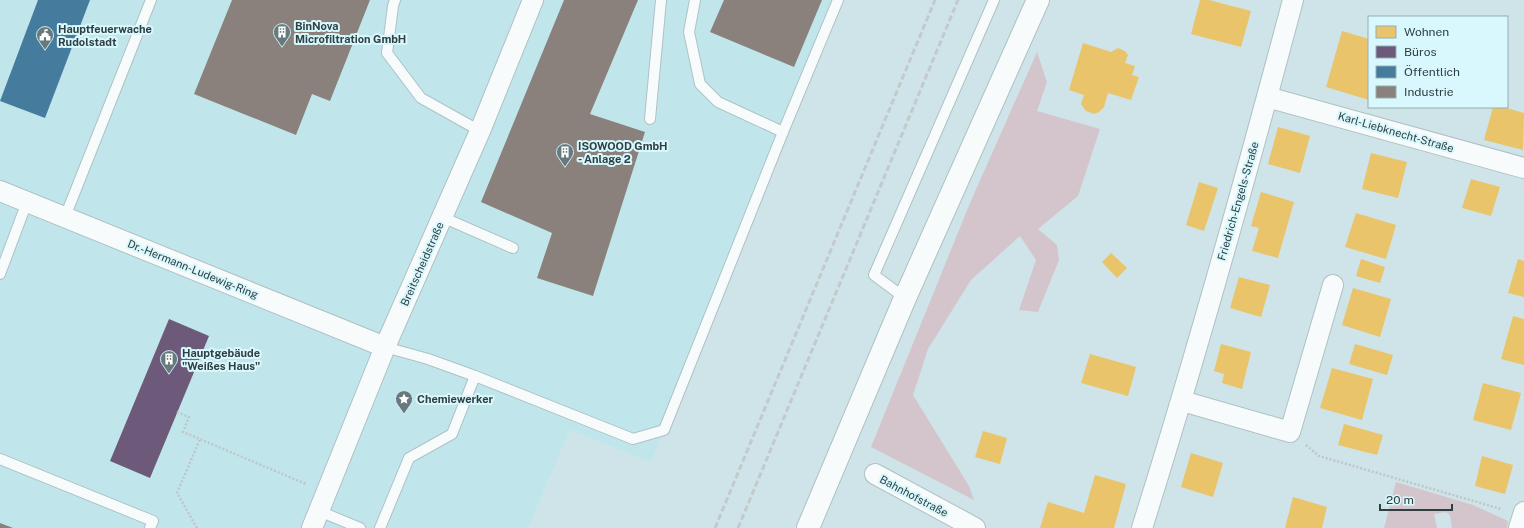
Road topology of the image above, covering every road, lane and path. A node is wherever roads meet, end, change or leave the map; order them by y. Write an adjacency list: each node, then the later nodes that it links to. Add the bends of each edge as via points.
1 (151, 0): 18 (lane)
2 (395, 0): 12 (lane, via 387,53 421,98)
3 (533, 0): 12 (street, Breitscheidstraße)
4 (661, 0): 11 (lane)
5 (695, 0): 13 (lane, via 689,32 700,84 718,102)
6 (838, 0): 13 (lane)
7 (994, 0): 22 (lane, via 874,275)
8 (1038, 0): 22 (main road)
9 (1293, 0): 10 (street, Friedrich-Engels-Straße)
10 (1267, 97): 14 (street, Karl-Liebknecht-Straße); 25 (street, Friedrich-Engels-Straße)
11 (650, 118)
12 (480, 131): 17 (street, Breitscheidstraße)
13 (783, 132): 24 (lane, via 664,430 633,439)
14 (1524, 168)
15 (0, 191): 16 (street, Dr.-Hermann-Ludewig-Ring)
16 (27, 202): 18 (street, Dr.-Hermann-Ludewig-Ring); 20 (lane)
17 (442, 217): 19 (lane); 23 (street, Breitscheidstraße)
18 (65, 218): 23 (street, Dr.-Hermann-Ludewig-Ring)
19 (513, 248)
20 (0, 274)
21 (1333, 285): 27 (street)
22 (905, 298): 38 (main road)
23 (385, 347): 24 (lane); 31 (street, Breitscheidstraße)
24 (475, 376): 37 (lane, via 452,434 409,458)
25 (1182, 401): 27 (street); 40 (street, Friedrich-Engels-Straße)
26 (177, 412): 28 (path, via 189,417 183,432)
27 (1290, 432): 32 (path, via 1319,456)
28 (200, 439): 31 (path); 35 (path, via 177,493)
29 (0, 459): 34 (lane, via 153,521)
30 (875, 474): 39 (street, Bahnhofstraße)
31 (326, 492): 33 (street, Breitscheidstraße)
32 (1522, 518)
33 (315, 519): 36 (lane)
34 (150, 528)
35 (197, 528)
36 (360, 528)
37 (380, 528)
38 (808, 528)
39 (975, 528)
40 (1142, 528)

